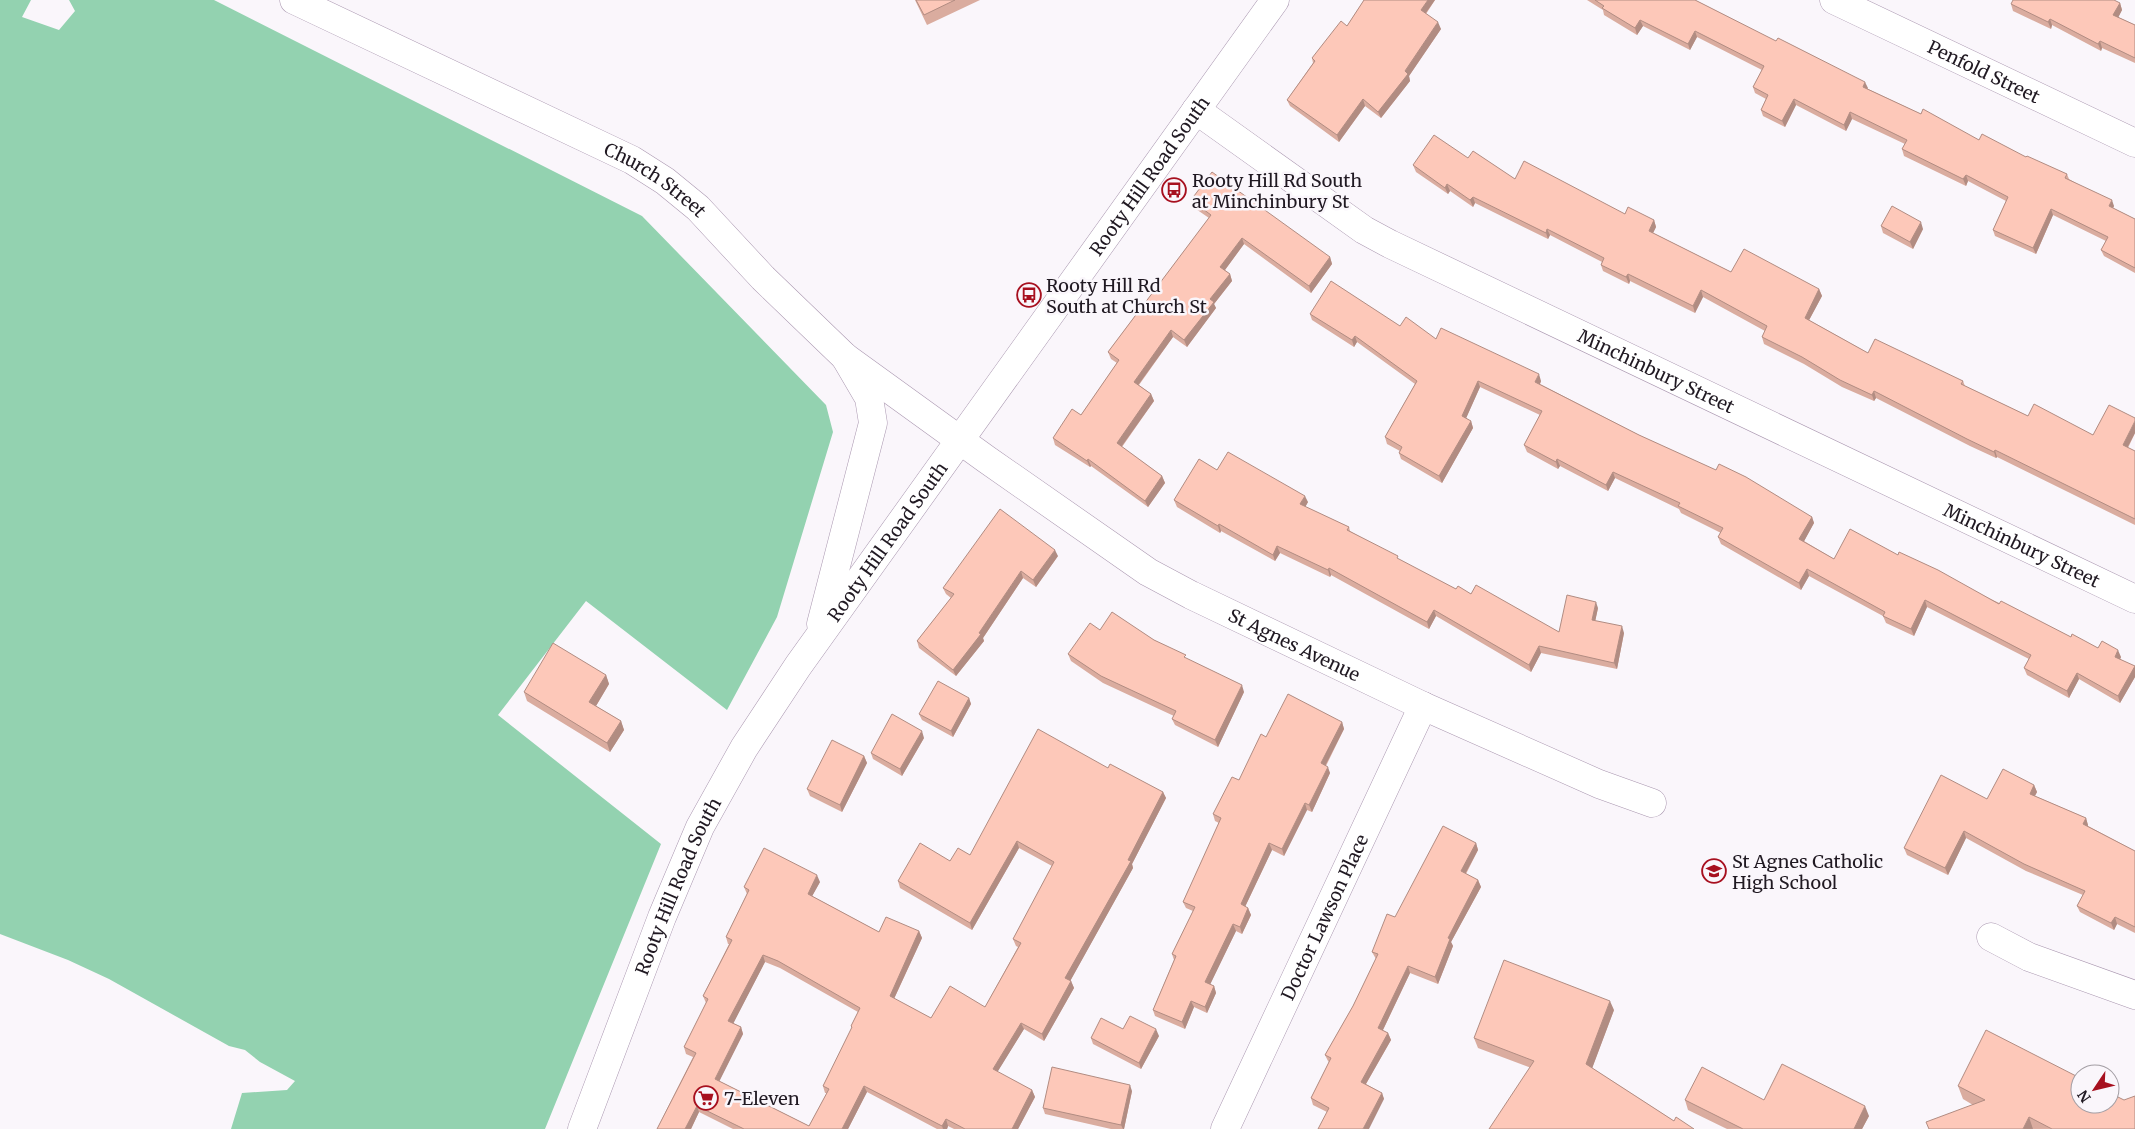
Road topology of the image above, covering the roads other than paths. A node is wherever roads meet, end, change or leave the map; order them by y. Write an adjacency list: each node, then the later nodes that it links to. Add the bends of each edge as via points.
1 (294, 0): 6 (street, Church Street, via 632,160 665,181 698,208 762,278)
2 (1275, 0): 4 (street, Rooty Hill Road South)
3 (1834, 0): 5 (street, Penfold Street)
4 (1196, 110): 7 (street, Rooty Hill Road South); 8 (street, Minchinbury Street, via 1364,230 1390,244)
5 (2135, 143)
6 (845, 357): 7 (street, Church Street); 9 (street, via 870,398 873,423)
7 (962, 440): 9 (street, Rooty Hill Road South); 10 (street, St Agnes Avenue, via 1148,572)
8 (2135, 599)
9 (817, 640): 14 (street, Rooty Hill Road South, via 744,748 700,827 655,935)
10 (1423, 706): 11 (street, St Agnes Avenue, via 1599,784); 15 (street, Doctor Lawson Place)
11 (1652, 803)
12 (1991, 937): 13 (street, via 2029,958)
13 (2135, 995)
14 (582, 1129)
15 (1225, 1129)

